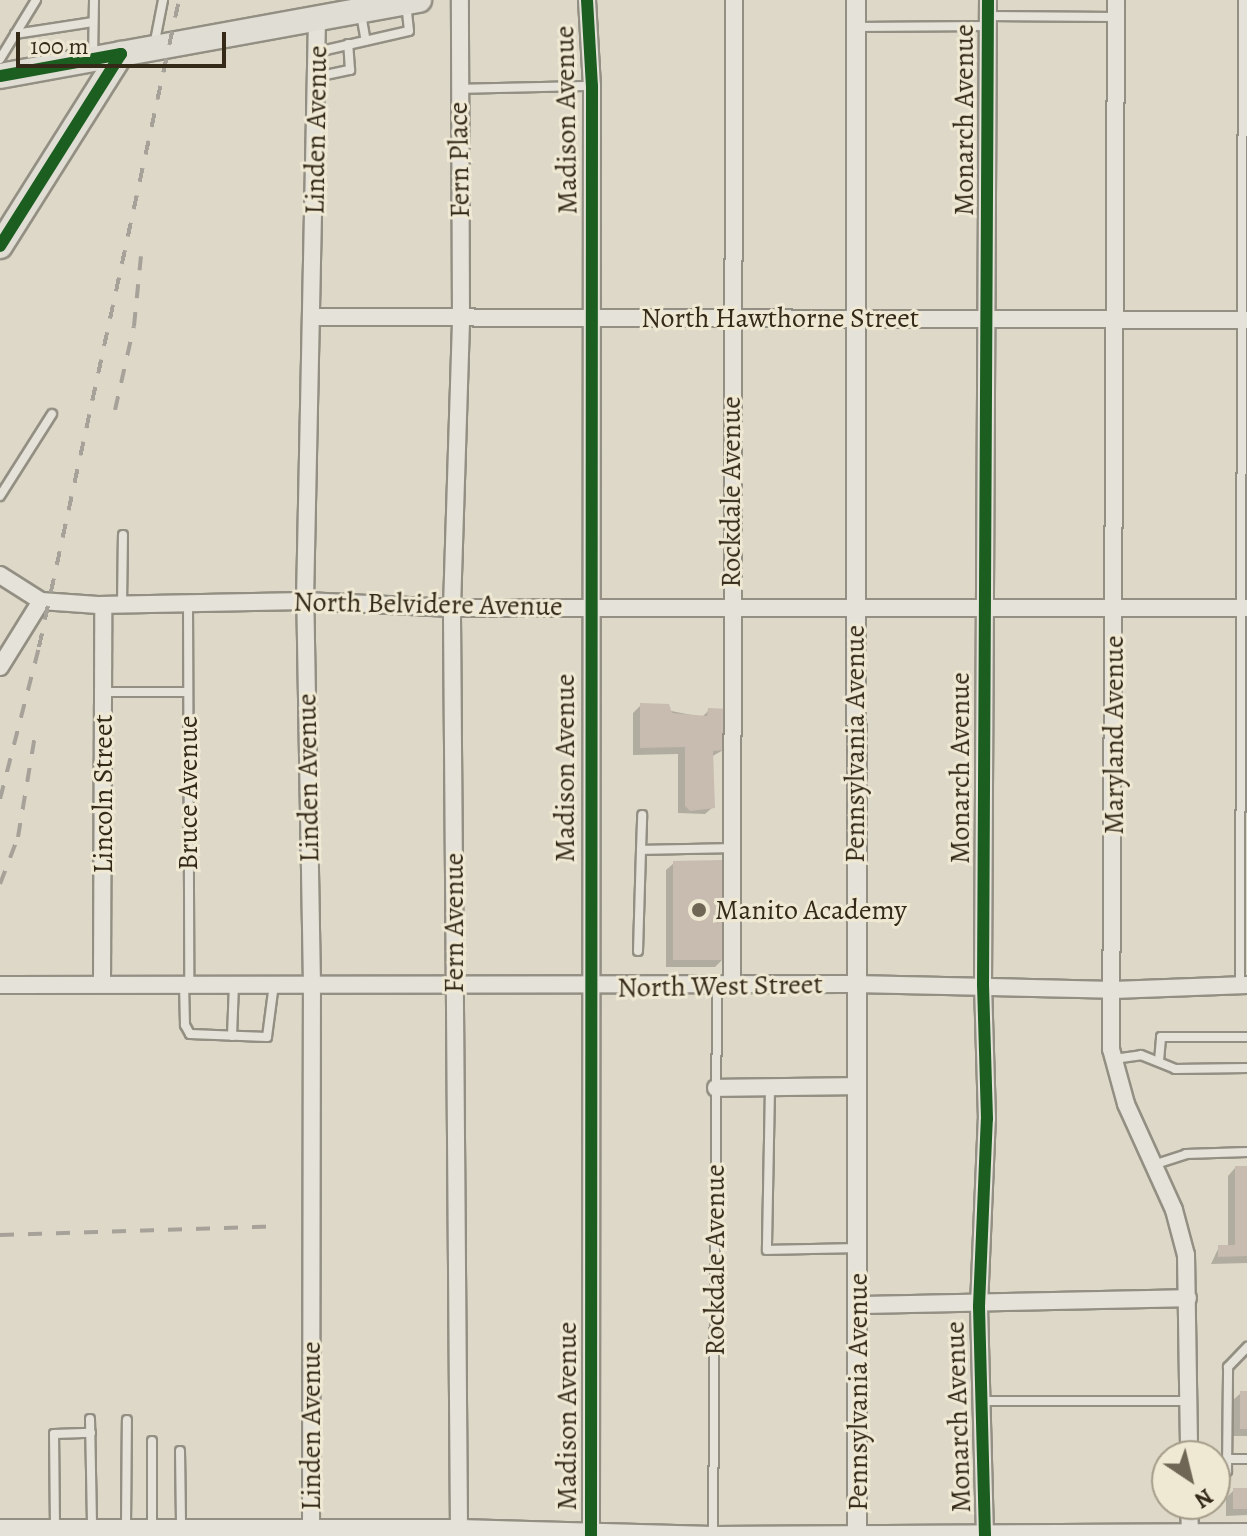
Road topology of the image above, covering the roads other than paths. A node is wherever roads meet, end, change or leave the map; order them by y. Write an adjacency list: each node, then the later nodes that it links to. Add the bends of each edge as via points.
1 (36, 0): 16 (lane)
2 (94, 0): 14 (lane)
3 (163, 0): 19 (lane)
4 (460, 0): 27 (street, Fern Place)
5 (587, 0): 26 (street, Madison Avenue)
6 (734, 0): 30 (street, Rockdale Avenue)
7 (856, 0): 15 (street, Pennsylvania Avenue)
8 (1243, 0): 36 (lane)
9 (412, 1): 11 (main road); 17 (lane, via 409,31)
10 (1116, 9): 12 (lane); 33 (street, Maryland Avenue)
11 (361, 11): 13 (main road); 17 (lane)
12 (988, 14): 15 (lane); 32 (street, Monarch Avenue)
13 (317, 20): 19 (main road); 20 (street, Linden Avenue)
14 (93, 22): 16 (lane); 23 (lane)
15 (856, 27): 29 (street, Pennsylvania Avenue)
16 (15, 34): 22 (lane)
17 (366, 41): 18 (lane)
18 (348, 44): 20 (lane); 25 (lane, via 350,70)
19 (153, 47): 21 (main road)
20 (317, 52): 25 (street, Linden Avenue)
21 (121, 54): 23 (main road); 28 (main road)
22 (0, 59)
23 (93, 59): 24 (main road)
24 (0, 76)
25 (316, 77): 31 (street, Linden Avenue)
26 (592, 86): 27 (lane); 35 (street, Madison Avenue)
27 (458, 89): 34 (street, Fern Place)
28 (0, 246)
29 (859, 315): 30 (street, North Hawthorne Street); 32 (street, North Hawthorne Street); 51 (street, Pennsylvania Avenue)
30 (730, 316): 35 (street, North Hawthorne Street); 46 (street, Rockdale Avenue)
31 (313, 317): 34 (street, North Hawthorne Street); 42 (street, Linden Avenue)
32 (987, 318): 33 (street, North Hawthorne Street); 49 (street, Monarch Avenue)
33 (1115, 318): 36 (street, North Hawthorne Street); 52 (street, Maryland Avenue)
34 (461, 319): 35 (street, North Hawthorne Street); 47 (street, Fern Avenue)
35 (590, 319): 48 (street, Madison Avenue)
36 (1244, 320): 50 (lane)
37 (52, 414): 38 (lane)
38 (0, 496)
39 (123, 535): 45 (lane)
40 (0, 575): 41 (street, North Belvidere Avenue)
41 (41, 601): 44 (street, North Belvidere Avenue); 53 (street)
42 (305, 601): 43 (street, North Belvidere Avenue); 47 (street, North Belvidere Avenue); 66 (street, Linden Avenue)
43 (188, 603): 45 (street, North Belvidere Avenue); 55 (lane, Bruce Avenue)
44 (103, 605): 45 (street, North Belvidere Avenue); 54 (street, Lincoln Street)
45 (122, 605)
46 (731, 606): 48 (street, North Belvidere Avenue); 51 (street, North Belvidere Avenue); 57 (street, Rockdale Avenue)
47 (452, 608): 48 (street, North Belvidere Avenue); 70 (street, Fern Avenue)
48 (591, 608): 71 (street, Madison Avenue)
49 (984, 608): 51 (street, North Belvidere Avenue); 52 (street, North Belvidere Avenue); 68 (street, Monarch Avenue)
50 (1244, 608): 52 (street, North Belvidere Avenue); 69 (lane)
51 (856, 609): 64 (street, Pennsylvania Avenue)
52 (1114, 609): 72 (street, Maryland Avenue)
53 (0, 667)
54 (103, 692): 55 (lane); 61 (street, Lincoln Street)
55 (188, 692): 60 (lane, Bruce Avenue)
56 (642, 815): 58 (lane)
57 (733, 848): 58 (lane); 67 (street, Rockdale Avenue)
58 (641, 850): 59 (lane)
59 (638, 951)
60 (186, 983): 61 (street, North West Street); 62 (street, North West Street); 73 (lane, Bruce Avenue, via 187,1032)
61 (102, 984): 65 (street, North West Street)
62 (234, 984): 63 (street, North West Street); 73 (lane)
63 (274, 984): 66 (street, North West Street); 73 (lane, via 271,1034)
64 (854, 984): 67 (street, North West Street); 68 (street, North West Street); 78 (street, Pennsylvania Avenue)
65 (0, 985)
66 (312, 985): 70 (street, North West Street); 104 (street, Linden Avenue)
67 (724, 985): 71 (street, North West Street); 80 (lane, Rockdale Avenue)
68 (983, 985): 72 (street, North West Street); 86 (street, Monarch Avenue, via 987,1119)
69 (1244, 985): 72 (street, North West Street)
70 (454, 988): 71 (street, North West Street); 102 (street, Fern Avenue)
71 (588, 988): 106 (street, Madison Avenue)
72 (1113, 990): 75 (street, Maryland Avenue)
73 (232, 1036)
74 (1247, 1037): 76 (lane, via 1161,1037)
75 (1114, 1059): 76 (lane, via 1141,1055); 82 (street, Maryland Avenue)
76 (1159, 1061): 77 (lane, via 1175,1069)
77 (1247, 1068)
78 (856, 1086): 79 (street); 83 (street, Pennsylvania Avenue)
79 (770, 1087): 80 (street); 83 (lane, via 767,1250)
80 (716, 1088): 109 (lane, Rockdale Avenue)
81 (1247, 1152): 82 (lane, via 1186,1154)
82 (1153, 1165): 84 (street, Maryland Avenue, via 1174,1210 1186,1255)
83 (858, 1248): 85 (street, Pennsylvania Avenue)
84 (1188, 1298): 86 (street); 89 (street, Maryland Avenue)
85 (859, 1305): 86 (street); 110 (street, Pennsylvania Avenue)
86 (979, 1306): 88 (street, Monarch Avenue)
87 (1247, 1347): 94 (lane, via 1228,1367)
88 (983, 1401): 89 (lane); 107 (street, Monarch Avenue)
89 (1188, 1401): 93 (street, Maryland Avenue)
90 (90, 1419): 92 (lane)
91 (127, 1420): 97 (lane)
92 (91, 1433): 98 (lane); 103 (lane, via 54,1434)
93 (1189, 1440)
94 (1227, 1440)
95 (152, 1441): 99 (lane)
96 (180, 1451): 100 (lane)
97 (126, 1525): 98 (street); 99 (street)
98 (92, 1526): 103 (street)
99 (152, 1526): 100 (street)
100 (181, 1526): 104 (street)
101 (0, 1528): 103 (street)
102 (459, 1528): 104 (street); 106 (street)
103 (47, 1530)
104 (311, 1531)
105 (1247, 1532): 108 (street)
106 (591, 1533): 109 (street)
107 (985, 1533): 108 (street); 110 (street)
108 (1190, 1533)
109 (713, 1535): 110 (street)
110 (857, 1535)

